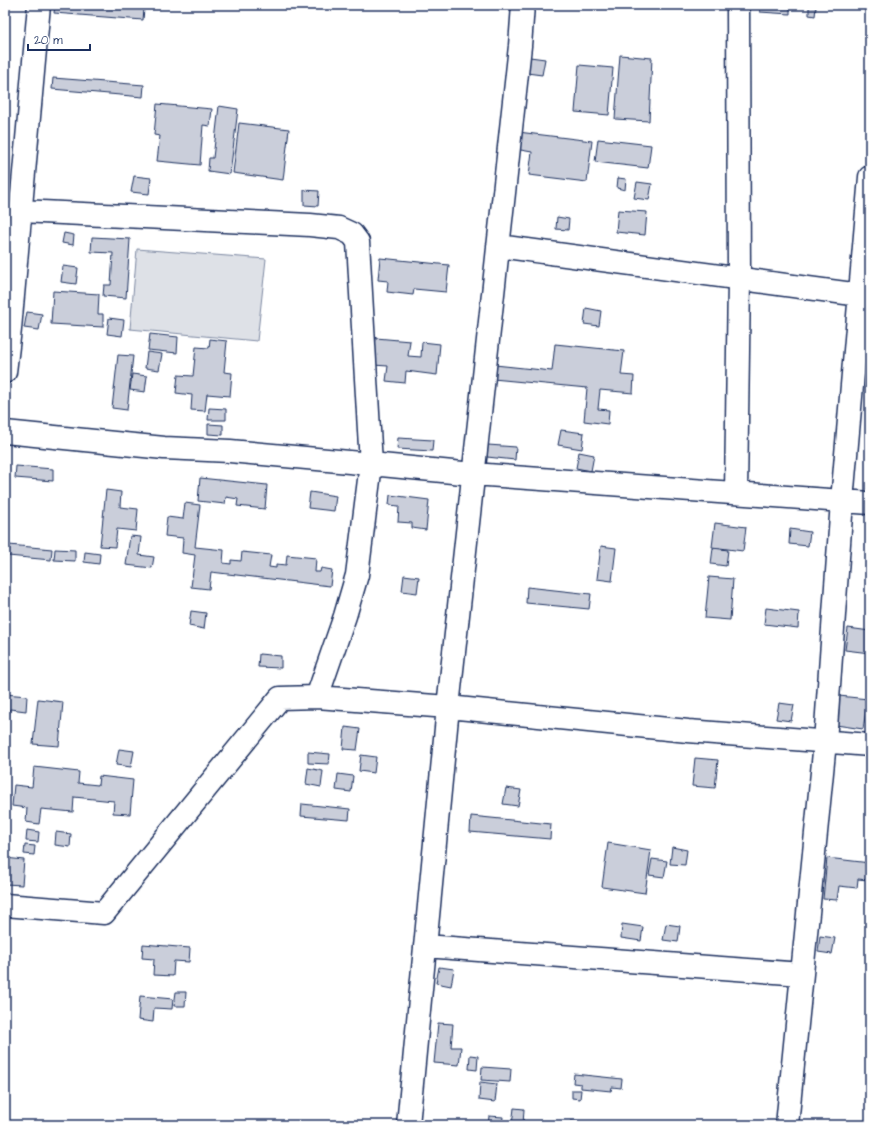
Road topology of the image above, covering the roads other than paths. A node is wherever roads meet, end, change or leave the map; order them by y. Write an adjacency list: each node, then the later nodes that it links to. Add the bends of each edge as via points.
1 (39, 5): 5 (street)
2 (523, 5): 6 (street)
3 (738, 5): 7 (street)
4 (870, 177): 8 (street)
5 (21, 211): 9 (street); 11 (street, via 310,225 339,228 352,234 358,242)
6 (498, 246): 7 (street); 12 (street)
7 (739, 279): 8 (street); 13 (street)
8 (860, 295): 14 (street)
9 (5, 372)
10 (5, 432): 11 (street, via 164,448 230,451)
11 (371, 464): 12 (street); 16 (street, via 357,576)
12 (473, 474): 13 (street); 17 (street)
13 (736, 493): 14 (street)
14 (842, 501): 15 (street); 18 (street)
15 (870, 503)
16 (317, 696): 17 (street); 20 (street, via 280,698 104,913)
17 (448, 707): 18 (street); 21 (street)
18 (825, 742): 19 (street); 22 (street)
19 (870, 745)
20 (5, 904)
21 (425, 946): 22 (street); 23 (street)
22 (802, 974): 24 (street)
23 (408, 1125)
24 (787, 1125)

